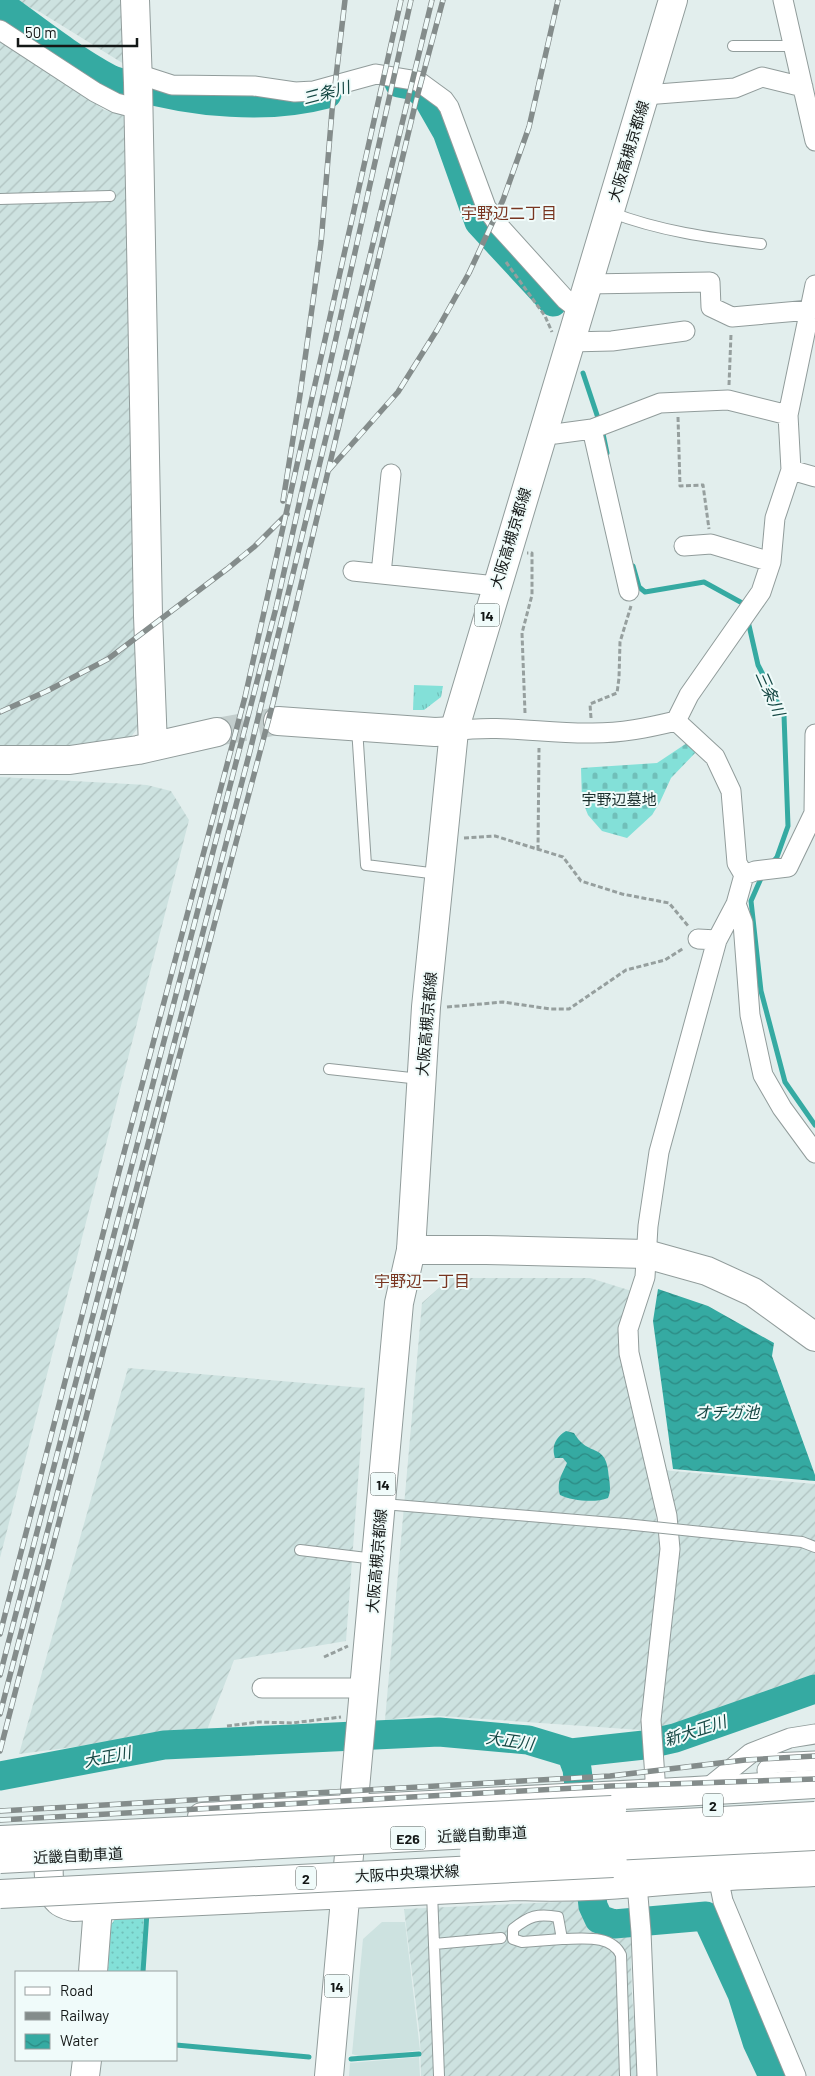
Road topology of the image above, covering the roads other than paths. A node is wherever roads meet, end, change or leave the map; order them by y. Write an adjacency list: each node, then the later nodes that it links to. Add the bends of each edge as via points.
1 (134, 0): 8 (main road)
2 (673, 0): 9 (main road, 大阪高槻京都線 / 14)
3 (783, 0): 6 (street)
4 (0, 30): 8 (street, via 116,103)
5 (733, 46): 6 (lane)
6 (794, 46): 7 (street)
7 (803, 87): 9 (street, via 762,78 735,88); 10 (street)
8 (138, 92): 18 (street, via 172,85 314,91 376,74 418,81 449,107 486,207 566,300); 40 (main road)
9 (645, 95): 14 (main road, 大阪高槻京都線 / 14)
10 (812, 115): 11 (street)
11 (815, 141)
12 (110, 196): 13 (lane)
13 (0, 199)
14 (610, 212): 15 (lane, via 692,236); 16 (main road, 大阪高槻京都線 / 14)
15 (761, 244)
16 (587, 284): 18 (main road, 大阪高槻京都線 / 14); 19 (street, via 710,282 711,307 732,317)
17 (815, 285): 19 (street)
18 (579, 310): 21 (main road, 大阪高槻京都線 / 14)
19 (810, 310): 22 (street)
20 (684, 331): 21 (street, via 612,341)
21 (562, 340): 24 (main road, 大阪高槻京都線 / 14)
22 (788, 415): 23 (street, via 728,400 660,404); 25 (street)
23 (592, 429): 24 (street, via 555,434); 33 (street)
24 (542, 432): 32 (main road, 大阪高槻京都線 / 14)
25 (791, 470): 27 (street); 29 (street, via 775,518)
26 (391, 474): 31 (street)
27 (815, 477)
28 (684, 546): 29 (street, via 711,544)
29 (771, 562): 35 (street, via 761,592 689,696)
30 (353, 571): 31 (street)
31 (381, 574): 32 (street)
32 (496, 586): 37 (main road, 大阪高槻京都線 / 14)
33 (629, 591)
34 (278, 721): 36 (main road)
35 (676, 721): 37 (street, via 632,732 474,728); 42 (street, via 715,757 731,791 737,863)
36 (357, 726): 37 (main road); 43 (lane, via 366,865)
37 (454, 731): 43 (main road, 大阪高槻京都線 / 14)
38 (217, 732): 40 (main road)
39 (815, 734): 42 (street, via 814,813 788,867)
40 (153, 746): 41 (main road, via 70,760)
41 (0, 760)
42 (750, 873): 44 (street)
43 (439, 874): 48 (main road, 大阪高槻京都線 / 14)
44 (736, 904): 46 (street); 49 (street, via 743,922 750,1015 763,1075)
45 (698, 939): 46 (street)
46 (717, 940): 51 (street, via 659,1152)
47 (329, 1068): 48 (lane)
48 (421, 1080): 50 (main road, 大阪高槻京都線 / 14)
49 (815, 1153)
50 (410, 1250): 51 (main road); 53 (main road, 大阪高槻京都線 / 14, via 399,1304)
51 (646, 1254): 52 (main road, via 707,1271 753,1292); 64 (street, via 645,1277 628,1329 629,1353 667,1516 670,1549 651,1720)
52 (815, 1337)
53 (382, 1504): 54 (lane, bridge, via 625,1524 802,1542); 56 (main road, 大阪高槻京都線 / 14)
54 (815, 1547)
55 (300, 1550): 56 (lane)
56 (376, 1559): 58 (main road, 大阪高槻京都線 / 14)
57 (262, 1688): 58 (street)
58 (365, 1688): 68 (main road, 大阪高槻京都線 / 14, via 353,1717 357,1762)
59 (815, 1734): 63 (street, via 790,1738 752,1753)
60 (815, 1761): 62 (street, via 773,1763 767,1770 768,1778)
61 (815, 1784): 62 (main road)
62 (777, 1786): 63 (main road)
63 (704, 1791): 64 (main road)
64 (654, 1794): 67 (main road)
65 (553, 1797): 67 (main road); 68 (main road); 78 (main road)
66 (815, 1800): 67 (main road, 2)
67 (611, 1803): 71 (main road, 2, bridge)
68 (353, 1808): 81 (main road, 大阪高槻京都線 / 14); 83 (main road, via 76,1824 57,1841 48,1860 50,1886 59,1902 73,1907)
69 (815, 1816): 73 (main road, 近畿自動車道 / E26, bridge)
70 (815, 1836): 76 (main road, 近畿自動車道 / E26, bridge)
71 (0, 1840)
72 (815, 1852): 77 (main road, 大阪中央環状線 / 2)
73 (0, 1859)
74 (815, 1872): 75 (main road)
75 (718, 1877): 82 (main road); 94 (street, via 723,1901)
76 (0, 1878)
77 (598, 1878): 78 (main road); 80 (main road, 大阪中央環状線 / 2, bridge); 82 (main road)
78 (545, 1888): 79 (main road)
79 (432, 1890): 81 (main road); 86 (lane)
80 (0, 1894)
81 (347, 1895): 83 (main road); 90 (main road, 大阪高槻京都線 / 14)
82 (639, 1896): 93 (street)
83 (98, 1907): 87 (main road)
84 (501, 1938): 86 (lane)
85 (562, 1939): 85 (lane, via 558,1917 526,1918 513,1928 514,1939 522,1942); 92 (lane, via 606,1942 617,1948 621,1955)
86 (434, 1944): 91 (lane)
87 (93, 1971)
88 (86, 2061): 89 (main road)
89 (85, 2076)
90 (329, 2076)
91 (439, 2076)
92 (625, 2076)
93 (647, 2076)
94 (796, 2076)

